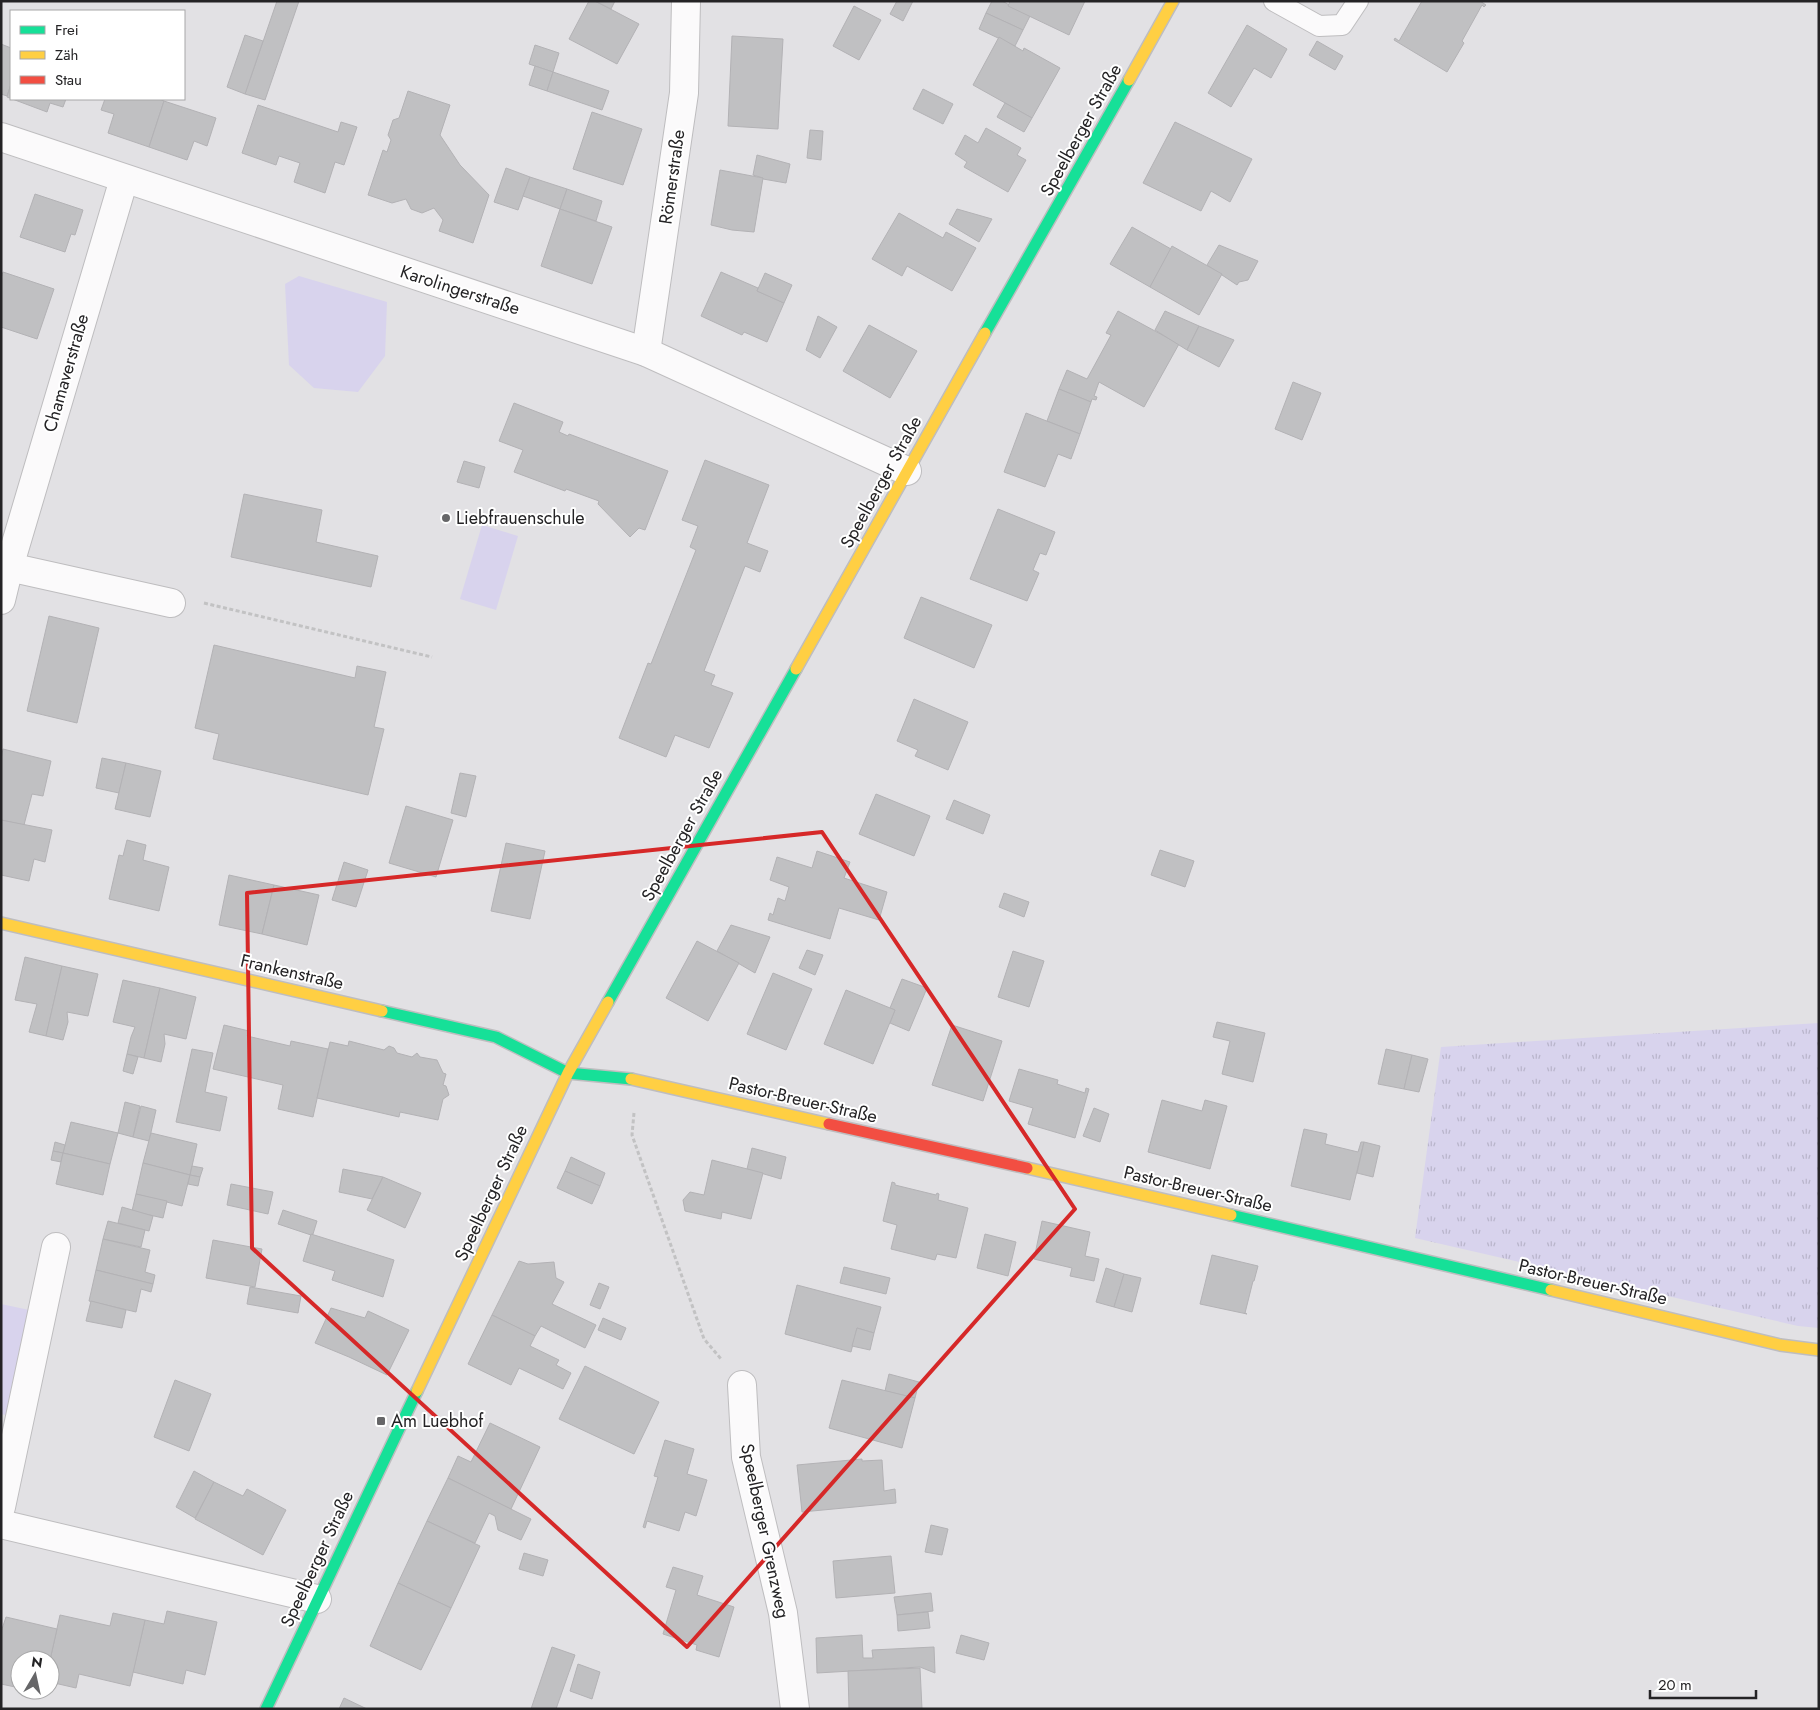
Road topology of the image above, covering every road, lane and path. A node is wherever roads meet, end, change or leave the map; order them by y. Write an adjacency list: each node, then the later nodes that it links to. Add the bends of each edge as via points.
1 (686, 1): 7 (street, Römerstraße, via 684,93)
2 (1173, 1): 8 (street, Speelberger Straße)
3 (1274, 1): 4 (lane, via 1319,26 1342,24)
4 (1358, 1)
5 (1, 138): 6 (street, Karolingerstraße)
6 (124, 179): 7 (street, Karolingerstraße); 9 (street, Chamaverstraße)
7 (646, 352): 8 (street, Karolingerstraße)
8 (907, 472): 14 (street, Speelberger Straße)
9 (9, 567): 10 (street, Chamaverstraße); 11 (street)
10 (1, 600)
11 (171, 603): 12 (path, via 180,598)
12 (432, 657)
13 (1, 923): 14 (street, Frankenstraße, via 496,1037)
14 (568, 1073): 15 (street, Pastor-Breuer-Straße); 21 (street, Speelberger Straße)
15 (638, 1080): 17 (street, Pastor-Breuer-Straße, via 1303,1231 1780,1345); 18 (path, via 632,1135 704,1339)
16 (56, 1247): 19 (street)
17 (1819, 1350)
18 (742, 1385): 23 (street, Speelberger Grenzweg, via 746,1457 784,1613)
19 (1, 1507)
20 (1, 1524): 21 (street)
21 (318, 1599): 22 (street, Speelberger Straße)
22 (266, 1709)
23 (794, 1709)

